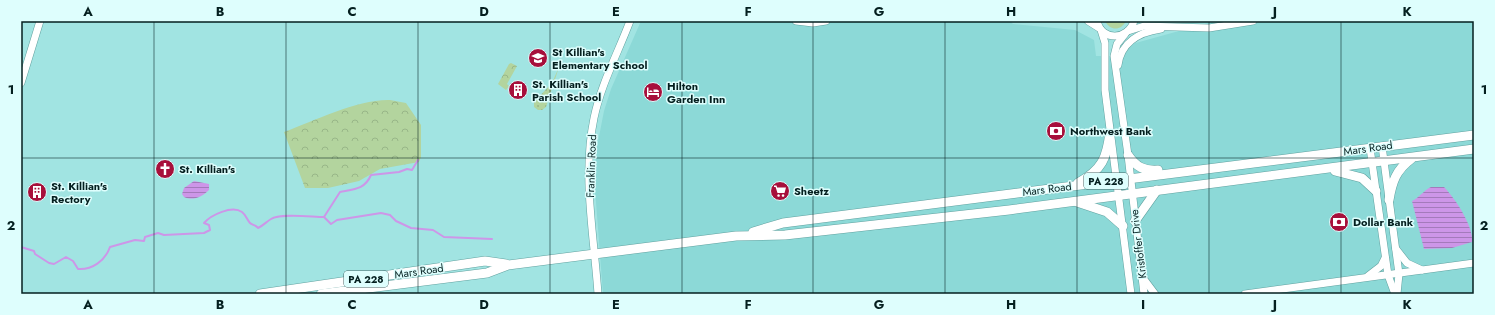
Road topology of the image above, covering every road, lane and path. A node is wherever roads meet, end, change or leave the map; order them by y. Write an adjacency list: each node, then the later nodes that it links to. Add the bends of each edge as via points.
1 (40, 21): 13 (street)
2 (630, 21): 38 (street, Franklin Road, via 606,77 594,117 590,143 589,191)
3 (796, 21): 4 (street)
4 (826, 21)
5 (1088, 21): 9 (street)
6 (1134, 21): 11 (street, Kristoffer Drive)
7 (1157, 21): 10 (street)
8 (1253, 21): 10 (street, via 1209,28)
9 (1099, 26): 11 (street, via 1107,35 1115,37); 14 (street, Kristoffer Drive, via 1105,43 1105,90)
10 (1176, 27): 11 (street, via 1144,26); 12 (street, via 1158,29 1129,41 1120,54)
11 (1127, 33): 12 (street, Kristoffer Drive, via 1117,44 1114,52)
12 (1117, 71): 19 (street, Kristoffer Drive)
13 (21, 83)
14 (1110, 132): 26 (street, Kristoffer Drive); 27 (main road, via 1107,154 1100,166 1090,176)
15 (1474, 135): 16 (main road, Mars Road / PA 228)
16 (1382, 146): 17 (main road, Mars Road / PA 228); 21 (street)
17 (1370, 148): 22 (street); 23 (main road, Mars Road / PA 228)
18 (1474, 149): 20 (main road, Mars Road / PA 228)
19 (1128, 155): 23 (main road, via 1135,165 1151,170 1198,165); 25 (street, Kristoffer Drive)
20 (1414, 157): 21 (main road, Mars Road / PA 228); 32 (main road, via 1396,173)
21 (1384, 162): 22 (main road, Mars Road / PA 228); 32 (street)
22 (1372, 163): 24 (main road, Mars Road / PA 228); 29 (street)
23 (1249, 164): 25 (main road, Mars Road / PA 228)
24 (1326, 170): 28 (main road, Mars Road / PA 228); 29 (main road, via 1362,178)
25 (1130, 178): 26 (main road, Mars Road / PA 228); 30 (street, Kristoffer Drive)
26 (1117, 180): 27 (main road, Mars Road / PA 228); 31 (street, Kristoffer Drive)
27 (1073, 186): 36 (main road, Mars Road / PA 228, via 783,223)
28 (1157, 190): 30 (main road, Mars Road / PA 228); 34 (main road)
29 (1376, 192): 39 (street)
30 (1132, 193): 31 (main road, Mars Road / PA 228); 34 (street, Kristoffer Drive)
31 (1119, 195): 33 (main road, Mars Road / PA 228); 35 (street, Kristoffer Drive)
32 (1389, 200): 37 (street)
33 (1074, 201): 35 (main road, via 1107,212); 36 (main road, Mars Road / PA 228, via 785,235)
34 (1135, 221): 45 (street, Kristoffer Drive)
35 (1123, 226): 47 (street, Kristoffer Drive)
36 (740, 235): 38 (main road, Mars Road / PA 228)
37 (1395, 247): 42 (street, via 1407,263); 43 (street)
38 (594, 253): 41 (main road, Mars Road / PA 228); 50 (street, Franklin Road)
39 (1385, 258): 44 (street); 46 (street, via 1378,270)
40 (1474, 263): 42 (street)
41 (508, 265): 48 (main road, Mars Road / PA 228, via 485,262); 49 (main road, Mars Road / PA 228, via 487,273)
42 (1424, 270): 43 (street)
43 (1399, 274): 44 (street); 55 (street)
44 (1388, 275): 46 (street); 55 (street)
45 (1142, 276): 52 (street, Kristoffer Drive); 53 (street)
46 (1364, 278): 54 (street)
47 (1131, 290): 51 (street)
48 (260, 294)
49 (321, 294)
50 (598, 294)
51 (1127, 294)
52 (1144, 294)
53 (1155, 294)
54 (1245, 294)
55 (1396, 294)

